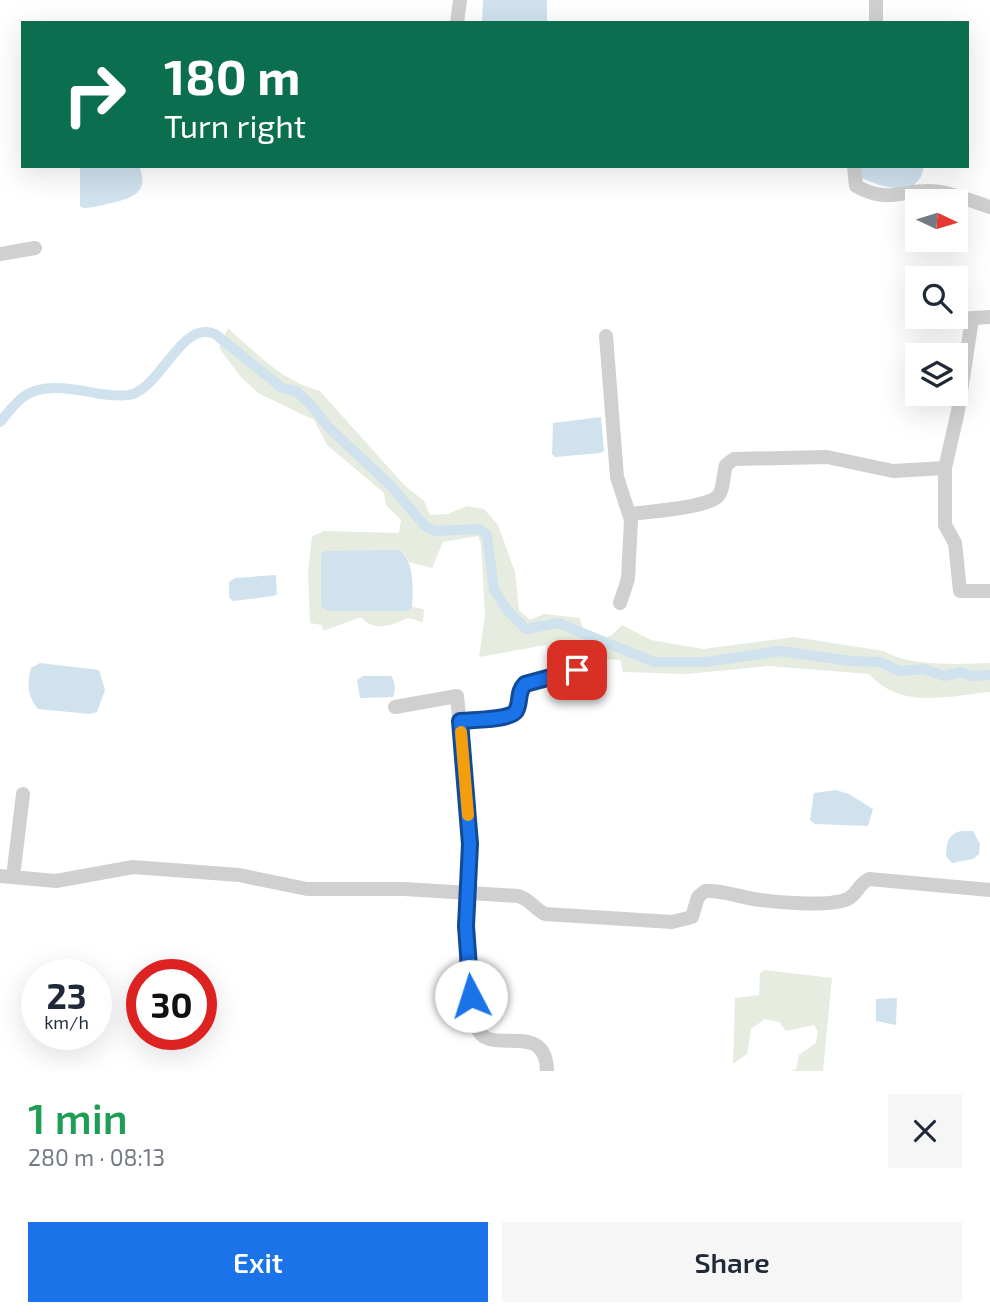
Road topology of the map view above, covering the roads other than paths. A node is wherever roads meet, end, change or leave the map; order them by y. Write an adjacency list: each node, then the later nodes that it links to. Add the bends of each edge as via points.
1 (460, 0): 3 (street)
2 (876, 0): 4 (street)
3 (457, 21)
4 (876, 21)
5 (854, 168): 6 (street, via 856,186 869,193 930,191)
6 (990, 207)
7 (35, 248): 8 (street)
8 (0, 254)
9 (990, 317): 11 (street)
10 (968, 319): 11 (street)
11 (972, 319): 13 (street)
12 (606, 336): 14 (street, via 617,477)
13 (945, 468): 14 (street, via 893,471 827,457 734,459 726,465 715,499); 15 (street, via 945,525 955,543 960,592)
14 (629, 514): 16 (street, via 629,566)
15 (990, 591)
16 (620, 603)
17 (591, 668): 19 (street, via 525,684 517,710 509,717)
18 (395, 707): 19 (street, via 457,696)
19 (460, 721): 23 (street, via 470,844)
20 (23, 794): 21 (street)
21 (7, 876): 23 (street, via 56,881 133,867 239,875 307,889)
22 (990, 890): 23 (street, via 875,879 864,881 844,901 802,903 710,891 698,897 692,917 682,922 545,914 518,896)
23 (468, 895): 24 (street, via 468,978 477,1028 485,1038 539,1046 545,1053)
24 (547, 1071)

